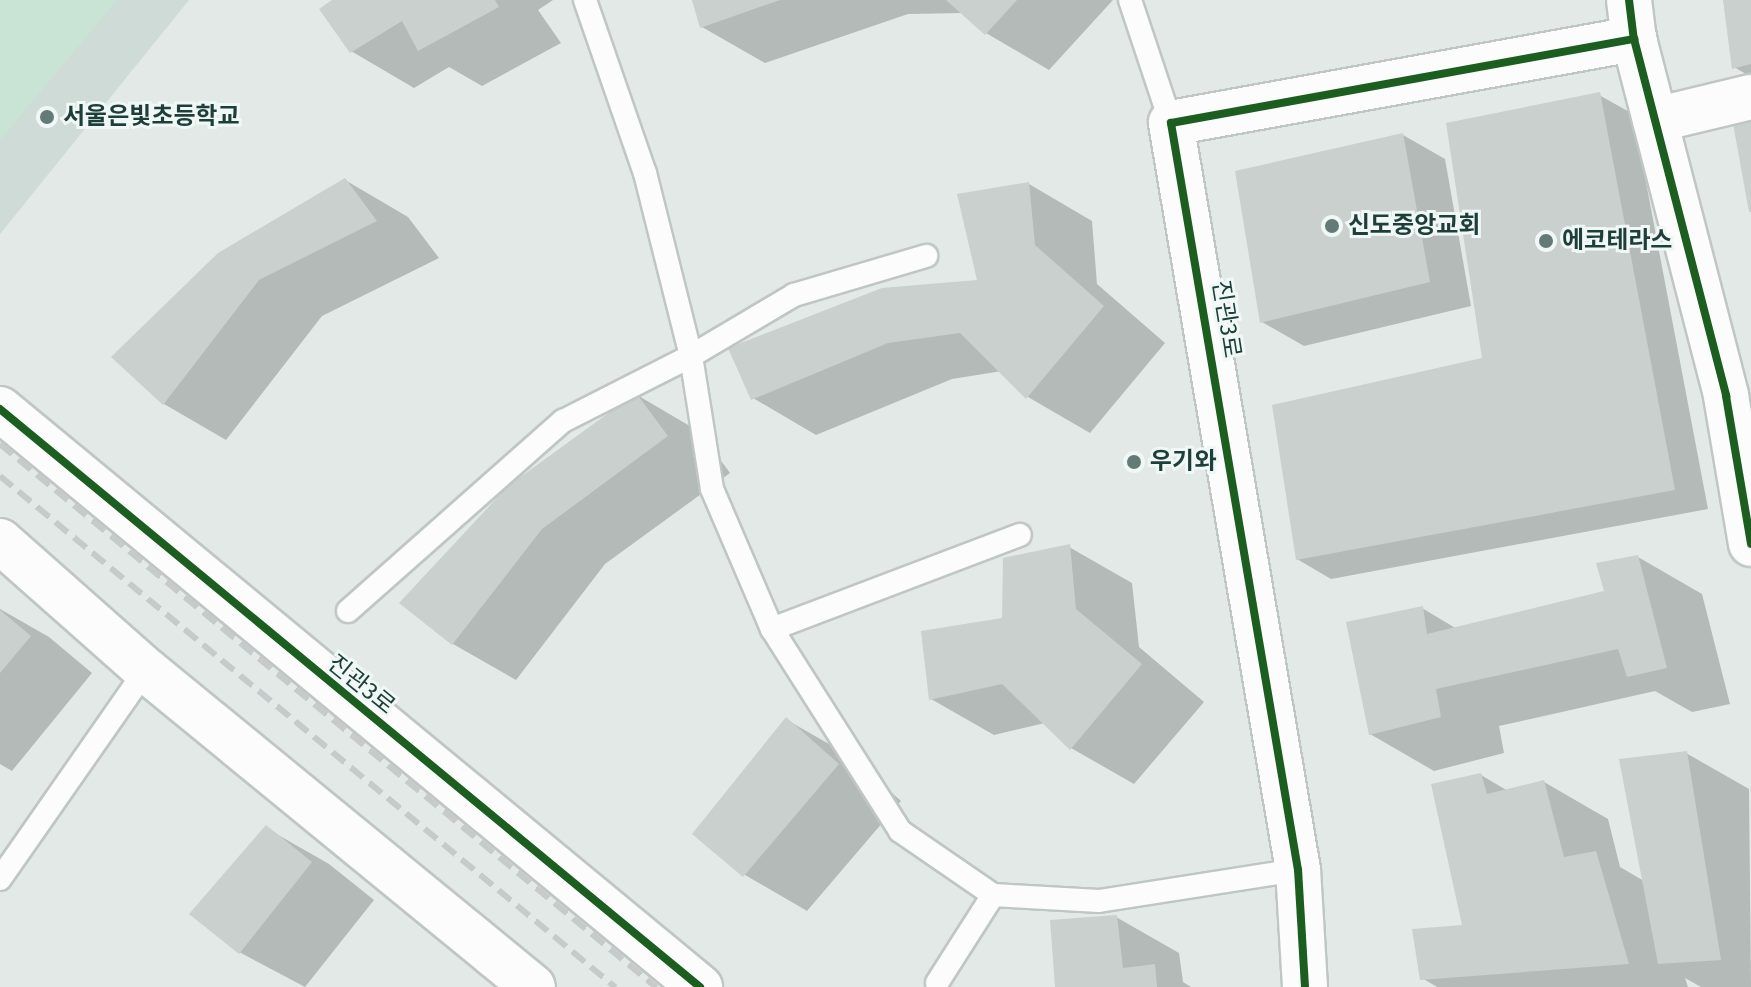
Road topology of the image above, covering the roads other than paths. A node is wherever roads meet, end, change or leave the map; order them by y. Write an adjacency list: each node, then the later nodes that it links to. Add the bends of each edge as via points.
1 (585, 0): 8 (lane, via 645,173)
2 (1130, 0): 6 (lane)
3 (1632, 19): 5 (street); 6 (street)
4 (1751, 97): 5 (street)
5 (1655, 120): 12 (street, via 1726,396)
6 (1171, 123): 16 (street, 진관3로)
7 (926, 256): 8 (lane, via 794,295)
8 (691, 356): 13 (lane, via 563,421); 14 (lane, via 712,489)
9 (0, 409): 21 (street, 진관3로)
10 (1020, 535): 14 (lane)
11 (0, 541): 15 (street)
12 (1751, 544)
13 (348, 611)
14 (772, 629): 18 (lane, via 900,831)
15 (146, 670): 17 (lane); 20 (street)
16 (1298, 870): 18 (lane, via 1099,901); 22 (street, 진관3로)
17 (0, 879)
18 (993, 895): 19 (lane)
19 (937, 983)
20 (533, 987)
21 (700, 987)
22 (1305, 987)

